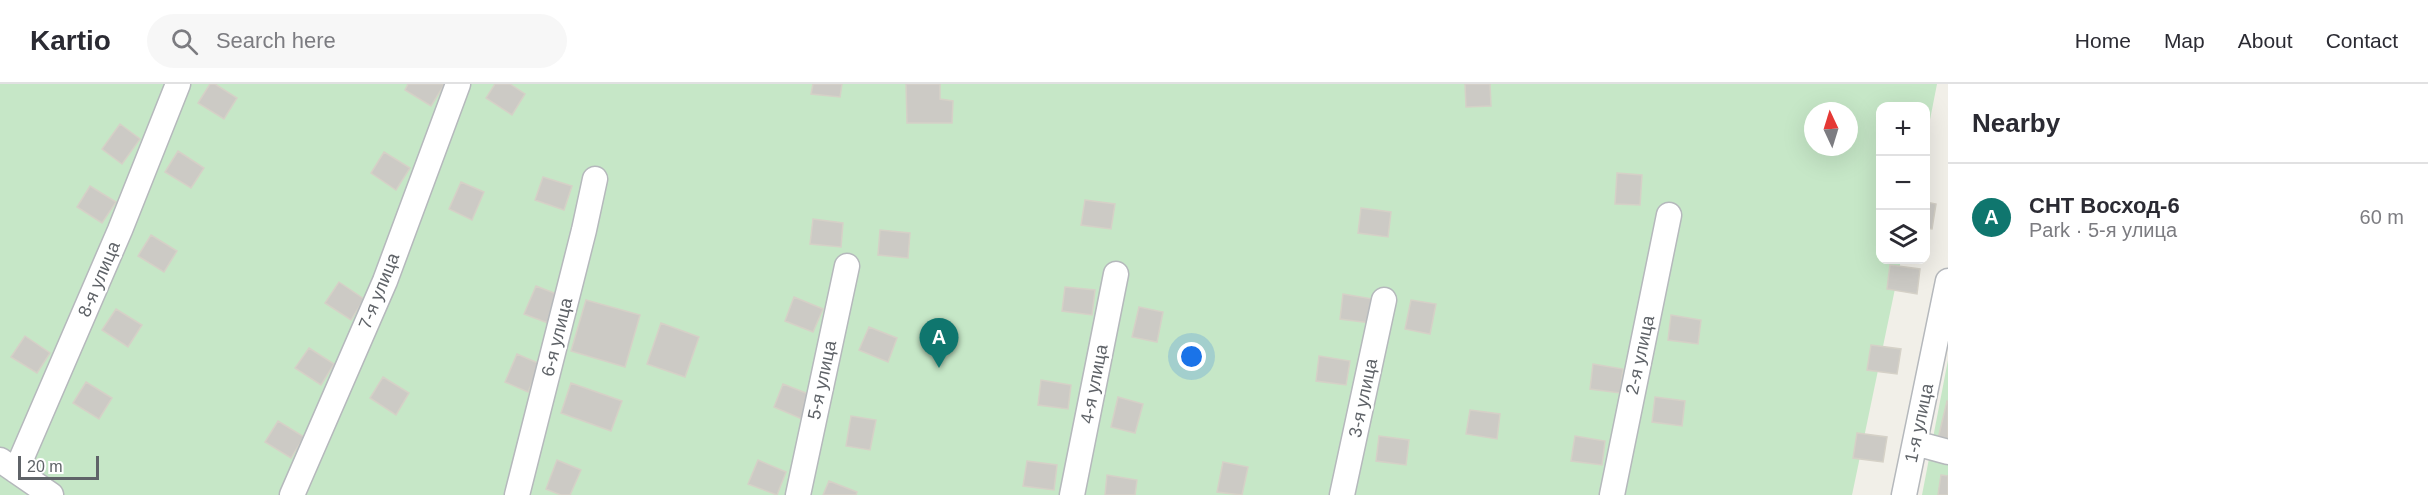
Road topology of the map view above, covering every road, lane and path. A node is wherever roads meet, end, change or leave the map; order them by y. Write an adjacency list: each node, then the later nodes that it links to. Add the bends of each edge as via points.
1 (178, 84): 11 (street, 8-я улица, via 120,230)
2 (458, 84): 13 (street, 7-я улица, via 385,280)
3 (594, 179): 14 (street, 6-я улица)
4 (1669, 215): 18 (street, 2-я улица)
5 (847, 266): 15 (street, 5-я улица)
6 (1116, 274): 16 (street, 4-я улица)
7 (1948, 281): 9 (street, 1-я улица)
8 (1384, 300): 17 (street, 3-я улица)
9 (1916, 443): 10 (street); 19 (street, 1-я улица)
10 (1948, 452)
11 (8, 466): 12 (street)
12 (51, 495)
13 (292, 495)
14 (517, 495)
15 (798, 495)
16 (1072, 495)
17 (1342, 495)
18 (1612, 495)
19 (1904, 495)

